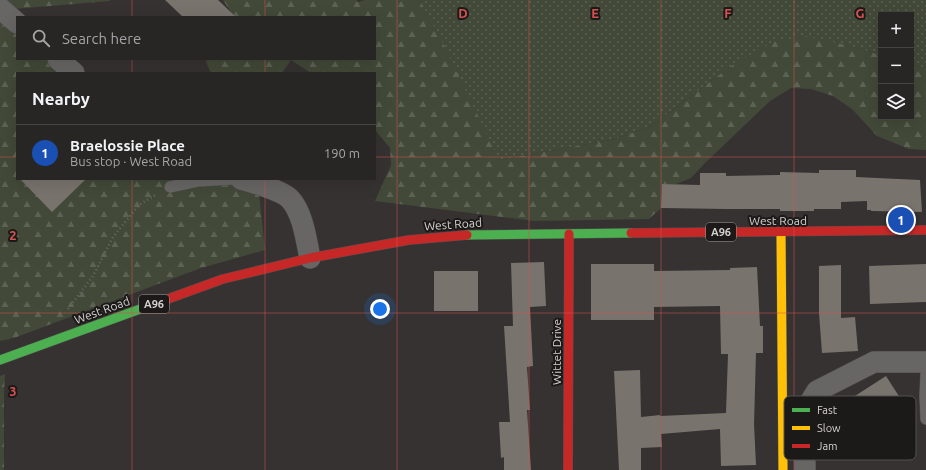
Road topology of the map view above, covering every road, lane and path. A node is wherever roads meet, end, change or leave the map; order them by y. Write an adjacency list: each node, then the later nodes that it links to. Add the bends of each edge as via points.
1 (0, 8): 2 (street)
2 (16, 22)
3 (59, 60): 4 (street)
4 (73, 72)
5 (216, 180): 7 (lane)
6 (245, 180): 11 (street, via 289,197 297,208)
7 (170, 187): 12 (path, via 139,205 113,237 93,276)
8 (926, 230): 9 (main road, West Road / A96)
9 (781, 232): 10 (main road, West Road / A96); 20 (main road)
10 (569, 234): 11 (main road, West Road / A96, via 470,234 389,243); 19 (main road, Wittet Drive)
11 (310, 258): 13 (main road, West Road / A96, via 223,279)
12 (68, 309)
13 (0, 360)
14 (926, 362): 16 (street, via 874,362 817,391)
15 (926, 374): 17 (lane)
16 (814, 396)
17 (926, 419)
18 (805, 460): 21 (street)
19 (568, 470)
20 (783, 470)
21 (805, 470)

